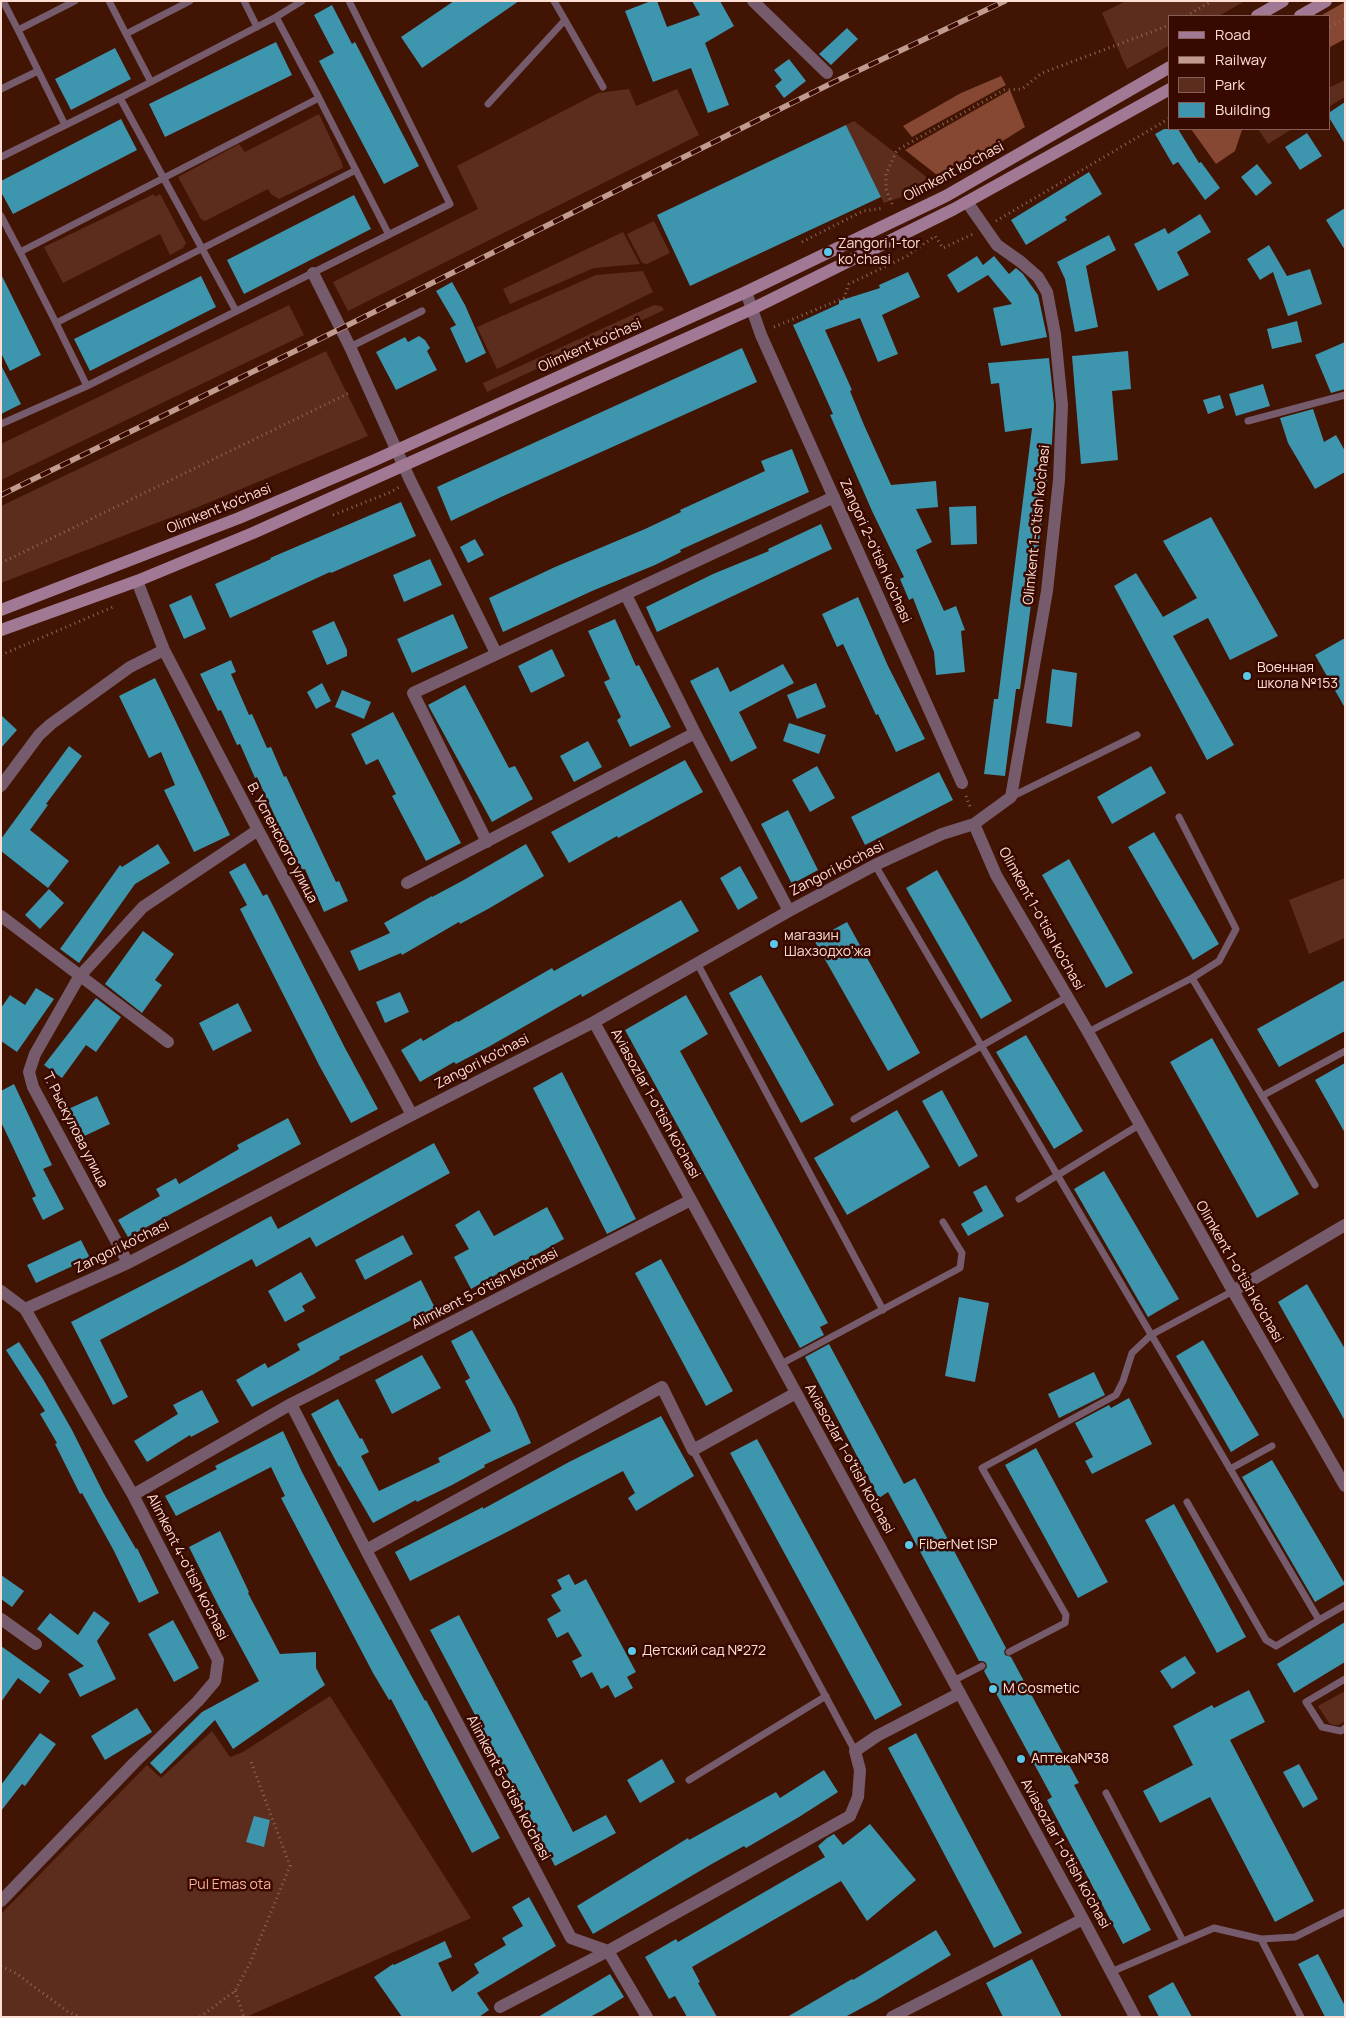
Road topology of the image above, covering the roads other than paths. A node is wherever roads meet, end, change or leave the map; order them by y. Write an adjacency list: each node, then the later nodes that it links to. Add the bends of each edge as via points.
1 (3, 1): 17 (lane)
2 (75, 1): 17 (lane)
3 (109, 1): 18 (lane)
4 (190, 1): 18 (lane)
5 (244, 1): 16 (lane)
6 (302, 1): 14 (lane)
7 (349, 1): 35 (lane, via 450,204)
8 (554, 1): 15 (lane)
9 (753, 1): 21 (street)
10 (1283, 1): 12 (main road)
11 (1326, 1): 13 (main road)
12 (1259, 15)
13 (1302, 15)
14 (276, 17): 16 (lane); 27 (lane)
15 (565, 20): 23 (lane); 28 (lane)
16 (257, 27): 22 (lane)
17 (18, 30): 20 (lane)
18 (126, 34): 22 (lane)
19 (1168, 68): 39 (main road, Olimkent ko'chasi, via 946,196)
20 (38, 70): 24 (lane); 29 (lane)
21 (827, 73)
22 (150, 82): 26 (lane)
23 (603, 87)
24 (1, 89)
25 (1168, 90): 33 (main road)
26 (120, 98): 29 (lane); 32 (lane)
27 (319, 98): 31 (lane); 32 (lane)
28 (488, 104)
29 (65, 125): 30 (lane)
30 (1, 157)
31 (356, 170): 35 (lane); 36 (lane)
32 (164, 178): 36 (lane); 37 (lane)
33 (967, 202): 40 (main road); 62 (street, Olimkent 1-o'tish ko'chasi, via 996,245 1038,277 1047,292 1062,405 1059,480 1048,591)
34 (1, 216): 37 (lane)
35 (389, 235): 38 (lane)
36 (202, 249): 41 (lane); 43 (lane)
37 (20, 252): 43 (lane)
38 (313, 273): 41 (lane); 44 (street)
39 (746, 292): 40 (street, Zangori 2-o'tish ko'chasi); 49 (main road, Olimkent ko'chasi)
40 (752, 310): 50 (main road); 51 (street, Zangori 2-o'tish ko'chasi)
41 (236, 311): 45 (lane)
42 (422, 311): 44 (lane)
43 (56, 324): 45 (lane)
44 (350, 348): 49 (street)
45 (87, 386): 48 (lane)
46 (1345, 395): 47 (lane)
47 (1248, 421)
48 (1, 424)
49 (396, 450): 50 (street); 54 (main road, Olimkent ko'chasi, via 239,518)
50 (403, 466): 52 (main road); 57 (street)
51 (834, 496): 53 (street); 60 (street, Zangori 2-o'tish ko'chasi)
52 (137, 581): 55 (main road); 56 (street, В. Успенского улица)
53 (626, 594): 57 (street); 58 (street)
54 (1, 610)
55 (1, 630)
56 (164, 650): 61 (street, via 130,666 51,724); 65 (street, В. Успенского улица)
57 (496, 653): 66 (street, via 413,693)
58 (695, 733): 66 (street); 69 (street)
59 (1137, 735): 62 (lane)
60 (962, 783)
61 (1, 786)
62 (1012, 796): 64 (street)
63 (1179, 817): 73 (lane, via 1236,929 1219,961)
64 (974, 824): 67 (street, Zangori ko'chasi, via 942,834); 74 (street, Olimkent 1-o'tish ko'chasi, via 996,875)
65 (258, 830): 72 (street, Т. Рыскулова улица, via 143,908); 81 (street, В. Успенского улица)
66 (486, 842): 68 (street)
67 (875, 865): 69 (street, Zangori ko'chasi); 78 (lane)
68 (407, 883)
69 (788, 911): 71 (street, Zangori ko'chasi)
70 (1, 916): 72 (street)
71 (697, 963): 75 (street, Zangori ko'chasi); 93 (lane)
72 (79, 977): 77 (street); 89 (street, Т. Рыскулова улица, via 35,1054 29,1072 33,1087)
73 (1192, 978): 76 (lane); 80 (lane)
74 (1067, 996): 76 (street, Olimkent 1-o'tish ko'chasi); 78 (lane)
75 (594, 1022): 81 (street, Zangori ko'chasi); 86 (street, Aviasozlar 1-o'tish ko'chasi)
76 (1088, 1032): 83 (street, Olimkent 1-o'tish ko'chasi)
77 (168, 1042)
78 (981, 1046): 82 (lane); 94 (lane)
79 (1345, 1051): 80 (lane)
80 (1262, 1096): 84 (lane)
81 (412, 1114): 89 (street, Zangori ko'chasi)
82 (854, 1119)
83 (1140, 1125): 85 (lane); 90 (street, Olimkent 1-o'tish ko'chasi)
84 (1315, 1185)
85 (1019, 1199)
86 (691, 1200): 95 (street, Aviasozlar 1-o'tish ko'chasi); 97 (street, Alimkent 5-o'tish ko'chasi)
87 (943, 1222): 93 (lane, via 962,1253 960,1268)
88 (1345, 1225): 90 (street)
89 (128, 1263): 92 (street, Zangori ko'chasi)
90 (1233, 1291): 94 (lane); 101 (street, Olimkent 1-o'tish ko'chasi)
91 (1, 1292): 92 (street)
92 (25, 1308): 102 (street, Alimkent 4-o'tish ko'chasi)
93 (883, 1310): 95 (lane)
94 (1151, 1335): 100 (lane); 109 (lane, via 1132,1353 1116,1395 982,1468 1066,1615 1065,1623)
95 (781, 1364): 96 (street, Aviasozlar 1-o'tish ko'chasi)
96 (796, 1393): 99 (street); 112 (street, Aviasozlar 1-o'tish ko'chasi)
97 (291, 1404): 102 (street, Alimkent 5-o'tish ko'chasi); 104 (street, Alimkent 5-o'tish ko'chasi)
98 (1272, 1446): 100 (lane)
99 (693, 1450): 104 (street, via 662,1387); 113 (lane)
100 (1230, 1469): 107 (lane)
101 (1345, 1486)
102 (133, 1495): 118 (street, Alimkent 4-o'tish ko'chasi, via 218,1660 215,1681)
103 (1188, 1502): 107 (lane, via 1266,1640 1276,1646)
104 (366, 1550): 123 (street, Alimkent 5-o'tish ko'chasi, via 571,1938)
105 (1345, 1605): 107 (lane)
106 (1, 1618): 108 (street)
107 (1319, 1620)
108 (36, 1644)
109 (1009, 1652)
110 (982, 1666): 112 (lane)
111 (1345, 1679): 114 (lane, via 1306,1702 1322,1727 1341,1731)
112 (956, 1687): 115 (street); 120 (street, Aviasozlar 1-o'tish ko'chasi)
113 (826, 1696): 115 (lane); 116 (lane)
114 (1345, 1728)
115 (855, 1751): 123 (street, via 860,1770 858,1798 850,1816)
116 (689, 1780)
117 (1106, 1793): 122 (lane)
118 (1, 1901)
119 (1345, 1912): 121 (lane, via 1294,1937)
120 (1083, 1919): 124 (street, Aviasozlar 1-o'tish ko'chasi); 127 (street)
121 (1260, 1939): 122 (lane, via 1214,1928); 129 (lane)
122 (1183, 1941): 124 (lane)
123 (608, 1952): 125 (street); 126 (street)
124 (1111, 1972): 128 (street, Aviasozlar 1-o'tish ko'chasi)
125 (500, 2006)
126 (647, 2017)
127 (892, 2017)
128 (1135, 2017)
129 (1301, 2017)

